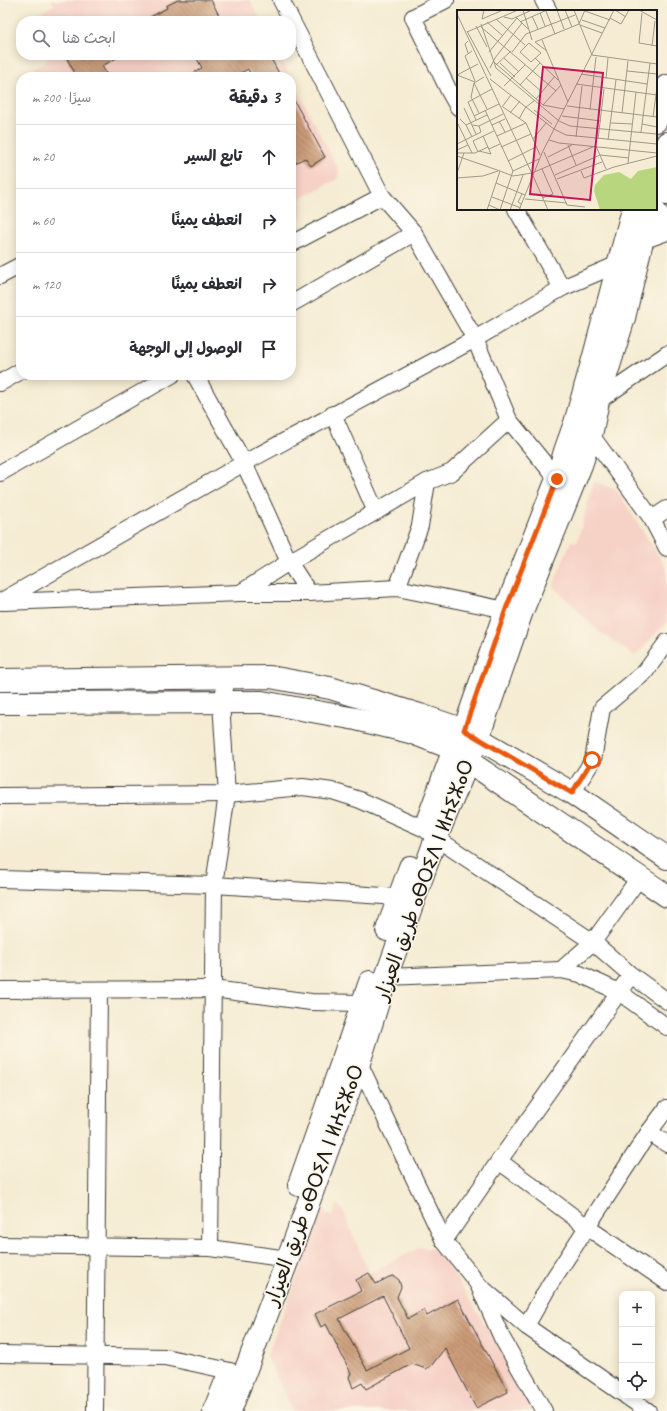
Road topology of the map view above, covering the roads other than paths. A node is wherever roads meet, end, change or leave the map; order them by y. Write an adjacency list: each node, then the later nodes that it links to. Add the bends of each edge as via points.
1 (281, 0): 5 (street)
2 (446, 0): 8 (street, via 413,17)
3 (543, 0): 4 (street)
4 (548, 10)
5 (289, 16)
6 (296, 29): 14 (street)
7 (667, 86): 9 (main road)
8 (457, 105)
9 (657, 118)
10 (667, 143): 11 (main road)
11 (657, 176)
12 (657, 180): 13 (main road)
13 (667, 194)
14 (382, 196): 21 (street); 22 (street)
15 (517, 210): 27 (street)
16 (633, 210): 24 (main road, طريق العيزار ⴰⴱⵔⵉⴷ ⵏ ⵍⵄⵉⵣⴰⵔ)
17 (648, 210): 23 (main road, طريق العيزار ⴰⴱⵔⵉⴷ ⵏ ⵍⵄⵉⵣⴰⵔ)
18 (654, 210): 19 (main road)
19 (667, 227)
20 (667, 232): 23 (street)
21 (414, 233): 28 (street); 29 (street)
22 (296, 241)
23 (642, 241): 24 (street); 35 (main road, طريق العيزار ⴰⴱⵔⵉⴷ ⵏ ⵍⵄⵉⵣⴰⵔ, via 624,318)
24 (618, 264): 27 (street); 38 (main road, طريق العيزار ⴰⴱⵔⵉⴷ ⵏ ⵍⵄⵉⵣⴰⵔ)
25 (16, 268): 26 (street)
26 (0, 276)
27 (562, 288): 29 (street)
28 (296, 301)
29 (475, 339): 36 (street); 37 (street)
30 (667, 354): 35 (street)
31 (16, 374): 34 (street)
32 (163, 380): 40 (street)
33 (198, 380): 39 (street)
34 (0, 383)
35 (598, 401): 38 (main road, طريق العيزار ⴰⴱⵔⵉⴷ ⵏ ⵍⵄⵉⵣⴰⵔ)
36 (333, 414): 39 (street); 44 (street)
37 (509, 420): 41 (street); 42 (street, via 452,472)
38 (583, 429): 41 (main road, طريق العيزار ⴰⴱⵔⵉⴷ ⵏ ⵍⵄⵉⵣⴰⵔ, via 564,451); 45 (street); 52 (main road, طريق العيزار ⴰⴱⵔⵉⴷ ⵏ ⵍⵄⵉⵣⴰⵔ, via 581,465)
39 (244, 463): 47 (street); 51 (street)
40 (0, 473)
41 (557, 479): 52 (main road, طريق العيزار ⴰⴱⵔⵉⴷ ⵏ ⵍⵄⵉⵣⴰⵔ)
42 (427, 482): 44 (street); 48 (street, via 420,526)
43 (667, 509): 45 (street)
44 (376, 512): 47 (street)
45 (652, 519): 46 (street)
46 (667, 548)
47 (289, 562): 49 (street); 50 (street)
48 (398, 588): 50 (street); 52 (street)
49 (240, 593): 50 (street); 51 (street)
50 (309, 593)
51 (0, 602)
52 (514, 611): 58 (main road, طريق العيزار ⴰⴱⵔⵉⴷ ⵏ ⵍⵄⵉⵣⴰⵔ)
53 (667, 642): 59 (street, via 645,672 602,708 592,760)
54 (228, 676): 55 (main road); 57 (street); 58 (main road, via 270,677 330,688 420,715)
55 (0, 680)
56 (0, 703): 57 (main road)
57 (222, 703): 58 (main road, via 262,702 356,719); 60 (street)
58 (466, 744): 59 (main road); 62 (main road, طريق العيزار ⴰⴱⵔⵉⴷ ⵏ ⵍⵄⵉⵣⴰⵔ); 64 (main road)
59 (572, 793): 63 (main road)
60 (227, 794): 61 (street); 62 (street, via 304,787 332,791 360,800); 66 (street)
61 (0, 796)
62 (430, 833): 68 (main road, طريق العيزار ⴰⴱⵔⵉⴷ ⵏ ⵍⵄⵉⵣⴰⵔ); 69 (street); 72 (main road, طريق العيزار ⴰⴱⵔⵉⴷ ⵏ ⵍⵄⵉⵣⴰⵔ)
63 (667, 858)
64 (639, 878): 67 (main road); 69 (street)
65 (0, 879): 66 (street)
66 (214, 886): 68 (street); 73 (street)
67 (667, 896)
68 (398, 897): 78 (main road, طريق العيزار ⴰⴱⵔⵉⴷ ⵏ ⵍⵄⵉⵣⴰⵔ)
69 (593, 942): 70 (street); 71 (street)
70 (561, 970): 72 (street); 76 (street, via 580,974)
71 (631, 974): 76 (street); 77 (street)
72 (386, 977): 80 (main road, طريق العيزار ⴰⴱⵔⵉⴷ ⵏ ⵍⵄⵉⵣⴰⵔ)
73 (213, 989): 75 (street); 78 (street, via 312,1002); 89 (street)
74 (0, 990): 75 (street)
75 (99, 990): 88 (street)
76 (619, 992): 79 (street); 84 (street)
77 (667, 1001)
78 (362, 1004): 80 (main road, طريق العيزار ⴰⴱⵔⵉⴷ ⵏ ⵍⵄⵉⵣⴰⵔ)
79 (667, 1027)
80 (352, 1058): 86 (street); 90 (main road, طريق العيزار ⴰⴱⵔⵉⴷ ⵏ ⵍⵄⵉⵣⴰⵔ)
81 (667, 1108): 82 (street)
82 (650, 1132): 83 (street); 85 (street)
83 (667, 1144)
84 (499, 1161): 85 (street); 86 (street)
85 (587, 1227): 91 (street); 93 (street)
86 (444, 1241): 92 (street)
87 (0, 1245): 88 (street)
88 (96, 1246): 89 (street); 95 (street)
89 (210, 1248): 90 (street)
90 (281, 1259): 96 (main road, طريق العيزار ⴰⴱⵔⵉⴷ ⵏ ⵍⵄⵉⵣⴰⵔ)
91 (667, 1282)
92 (478, 1284): 93 (street); 102 (street, via 502,1338)
93 (526, 1326): 97 (street)
94 (0, 1354): 95 (street)
95 (95, 1356): 96 (street, via 165,1357); 99 (street)
96 (237, 1373): 100 (main road, طريق العيزار ⴰⴱⵔⵉⴷ ⵏ ⵍⵄⵉⵣⴰⵔ); 101 (main road, طريق العيزار ⴰⴱⵔⵉⴷ ⵏ ⵍⵄⵉⵣⴰⵔ)
97 (619, 1391)
98 (630, 1399): 103 (street)
99 (94, 1411)
100 (214, 1411)
101 (230, 1411)
102 (544, 1411)
103 (648, 1411)

